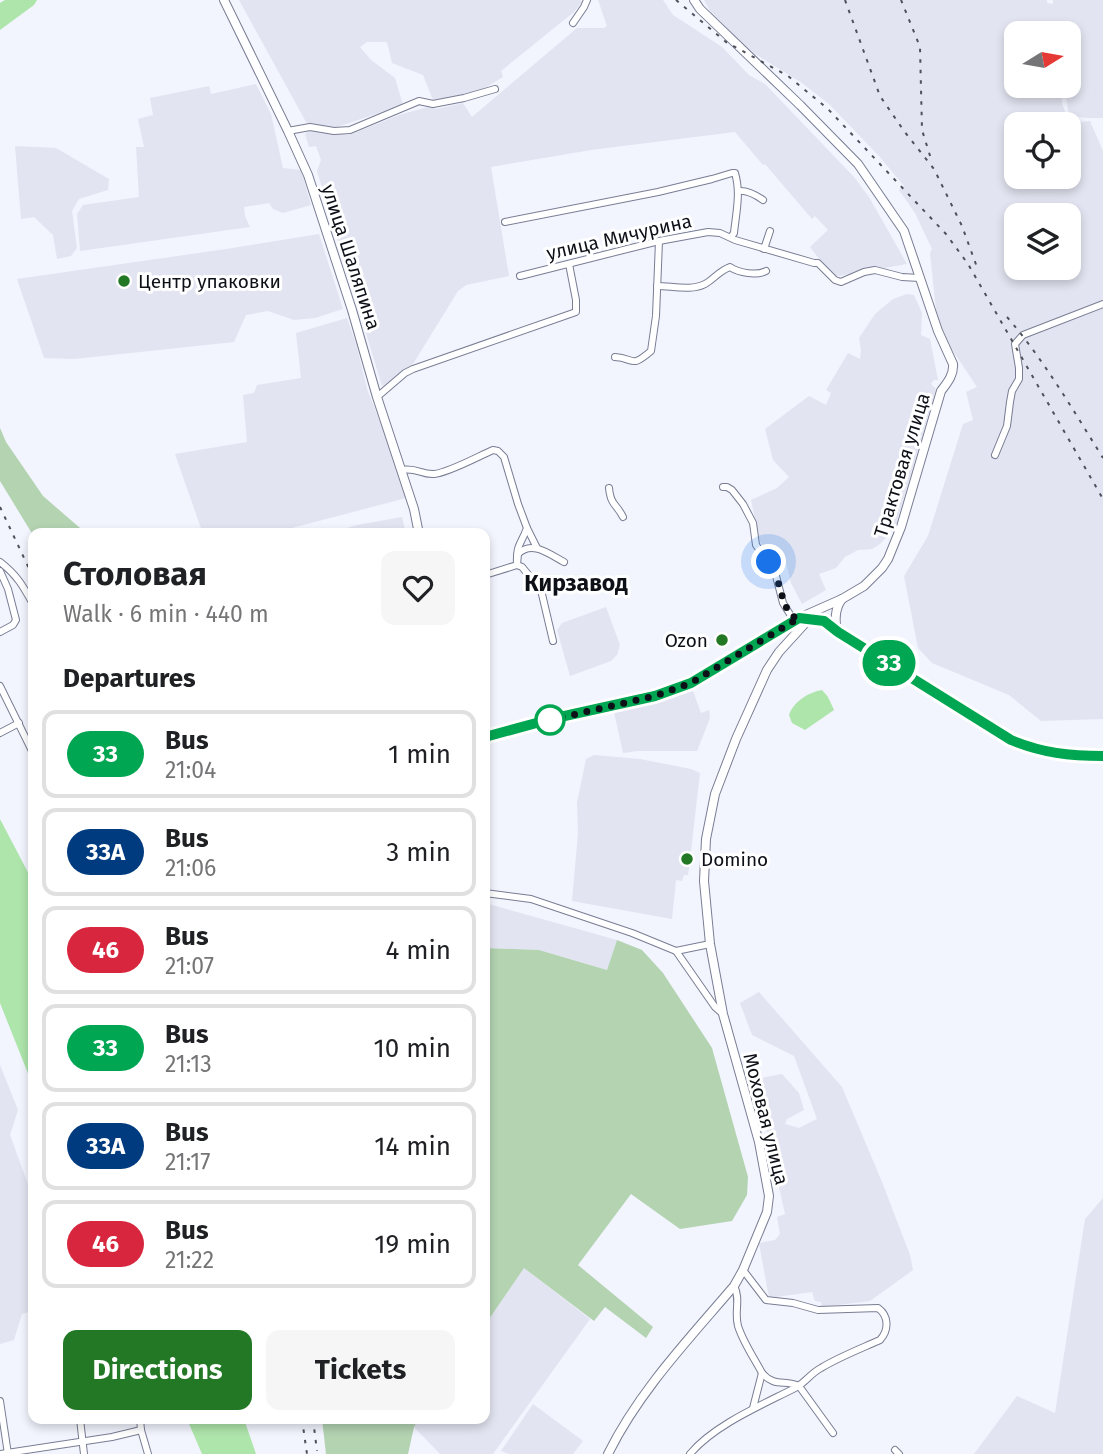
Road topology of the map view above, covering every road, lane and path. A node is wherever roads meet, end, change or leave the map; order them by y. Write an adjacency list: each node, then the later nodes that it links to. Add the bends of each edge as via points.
1 (224, 0): 6 (street, улица Шаляпина)
2 (587, 0): 4 (street)
3 (694, 0): 17 (street, Трактовая улица, via 857,162 904,231)
4 (573, 23)
5 (495, 89): 6 (street, via 433,104 419,101 350,130 310,127)
6 (288, 131): 21 (street, улица Шаляпина, via 309,178)
7 (738, 191): 8 (street); 9 (street, via 732,173); 11 (street)
8 (763, 200)
9 (505, 222)
10 (769, 231): 13 (street)
11 (731, 237): 12 (street, улица Мичурина, via 708,232); 13 (street, улица Мичурина)
12 (659, 241): 14 (street, улица Мичурина); 18 (street)
13 (764, 249): 17 (street, улица Мичурина, via 818,263 841,282 875,270)
14 (569, 264): 16 (street, улица Мичурина); 21 (street, via 576,312 413,369)
15 (766, 271): 18 (street, via 760,274 730,267 700,286)
16 (520, 276)
17 (920, 278): 36 (street, Трактовая улица, via 954,369 941,391 888,559 864,586)
18 (657, 286): 20 (street, via 652,351 631,362)
19 (1103, 304): 22 (street, via 1023,335 1014,344 1018,379)
20 (615, 357)
21 (377, 397): 23 (street, улица Шаляпина)
22 (995, 455)
23 (401, 470): 27 (street, улица Шаляпина); 28 (street, via 439,474 498,451 504,457)
24 (723, 487): 37 (street, via 743,504 753,523 756,545 775,572 783,603 791,616)
25 (610, 488): 26 (street, via 610,499)
26 (623, 517)
27 (418, 528)
28 (527, 528): 29 (street); 32 (street, via 516,553)
29 (537, 548): 31 (street); 32 (street, via 523,549)
30 (0, 562): 35 (street)
31 (564, 562)
32 (517, 565): 34 (street); 41 (street, via 541,590)
33 (0, 571): 39 (street, via 16,620)
34 (490, 573)
35 (28, 594)
36 (842, 599): 37 (street); 40 (street, via 837,608)
37 (799, 618): 38 (street); 45 (street, via 670,691)
38 (809, 619): 40 (street, via 824,621); 49 (street, Моховая улица, via 767,670 715,794 706,839)
39 (0, 632)
40 (838, 632): 47 (street, via 1011,740 1042,751)
41 (553, 641)
42 (0, 686): 43 (street)
43 (19, 723): 44 (street); 46 (street)
44 (0, 733)
45 (490, 736)
46 (28, 742)
47 (1103, 756)
48 (490, 894): 50 (street, via 531,899)
49 (709, 944): 50 (street); 51 (street, Моховая улица)
50 (677, 951): 51 (street)
51 (723, 1014): 52 (street, Моховая улица, via 759,1142 769,1196)
52 (743, 1270): 53 (street, Моховая улица); 55 (street, via 766,1300 818,1310 874,1307 885,1314 887,1329 880,1340 820,1368)
53 (734, 1286): 54 (street, via 739,1328); 67 (street, Моховая улица, via 650,1386)
54 (762, 1373): 55 (street, via 774,1382); 57 (street)
55 (799, 1386): 57 (street); 61 (street)
56 (0, 1401): 63 (street)
57 (753, 1408): 68 (street, via 699,1443)
58 (81, 1424): 62 (street)
59 (140, 1424): 60 (street)
60 (141, 1430): 62 (street); 66 (street)
61 (833, 1433)
62 (83, 1441): 63 (street); 65 (street)
63 (8, 1453): 64 (street)
64 (0, 1454)
65 (84, 1454)
66 (148, 1454)
67 (608, 1454)
68 (690, 1454)

